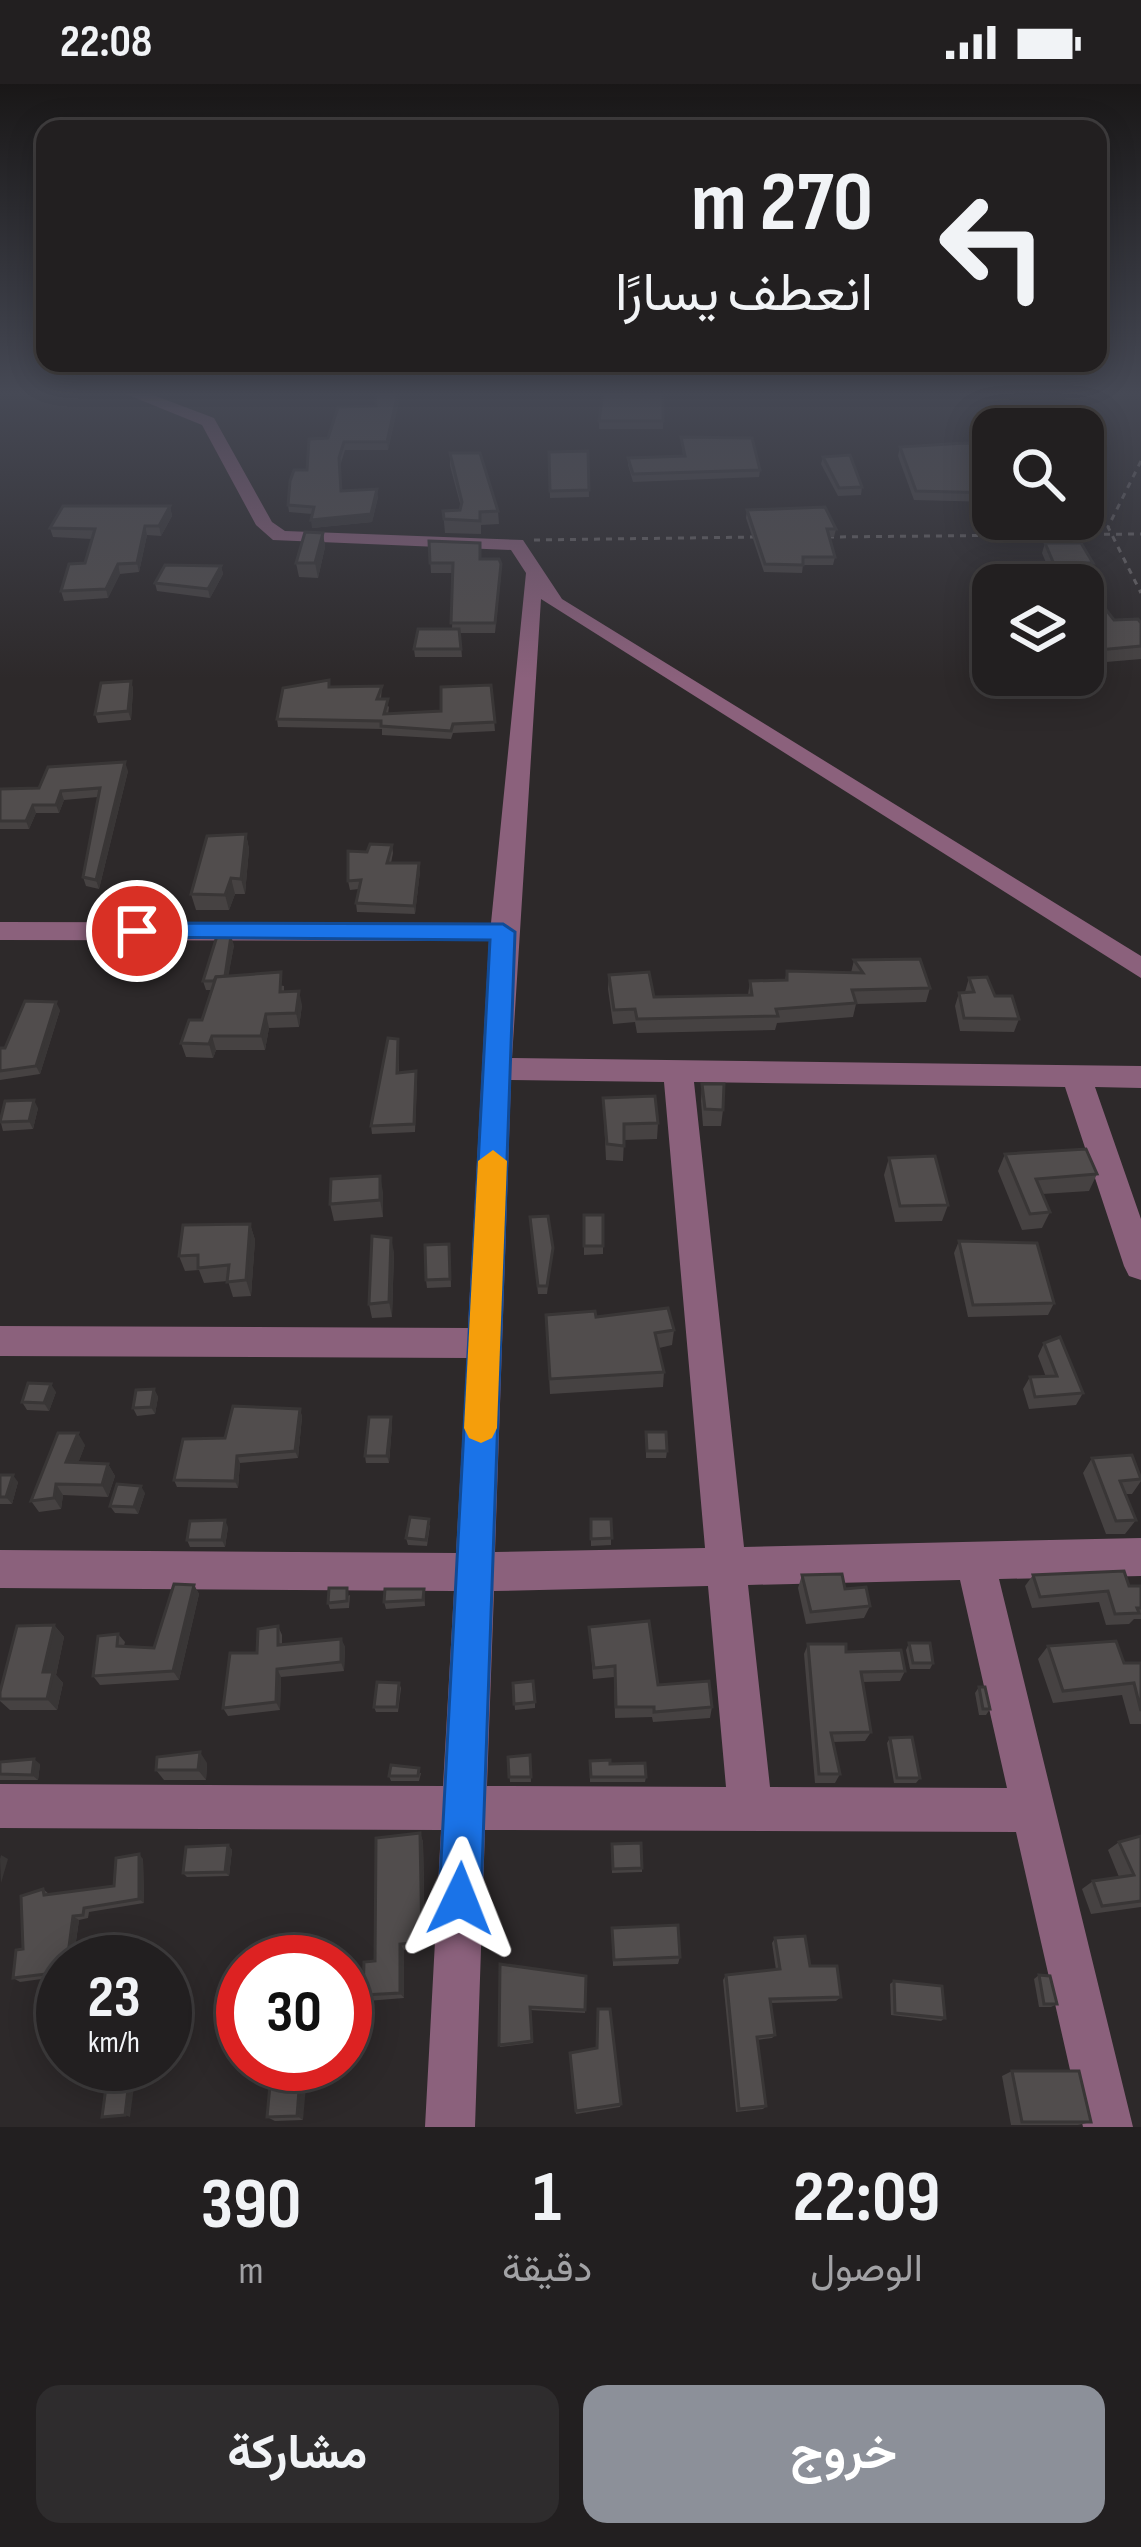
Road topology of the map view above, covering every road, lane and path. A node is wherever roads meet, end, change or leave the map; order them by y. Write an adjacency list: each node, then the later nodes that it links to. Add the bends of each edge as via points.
1 (244, 487): 7 (street, via 280,536)
2 (1126, 487): 3 (path)
3 (1112, 534): 4 (path); 6 (path); 9 (path)
4 (1141, 534)
5 (754, 537): 7 (path)
6 (825, 537)
7 (510, 542): 8 (street, via 525,550)
8 (533, 578): 11 (street); 12 (street, via 556,603)
9 (1141, 593)
10 (0, 931): 11 (street)
11 (503, 932): 13 (street)
12 (1141, 969)
13 (497, 1069): 14 (street); 19 (street)
14 (678, 1071): 15 (street); 22 (street)
15 (1076, 1076): 16 (street); 17 (street)
16 (1141, 1077)
17 (1141, 1266)
18 (0, 1341): 19 (street)
19 (484, 1343): 24 (street)
20 (1141, 1557): 21 (street)
21 (975, 1561): 22 (street); 28 (street)
22 (726, 1566): 24 (street); 27 (street)
23 (0, 1569): 24 (street)
24 (474, 1572): 26 (street)
25 (0, 1806): 26 (street)
26 (464, 1808): 27 (street); 29 (street)
27 (750, 1809): 28 (street)
28 (1033, 1810): 30 (street)
29 (450, 2127)
30 (1108, 2127)

